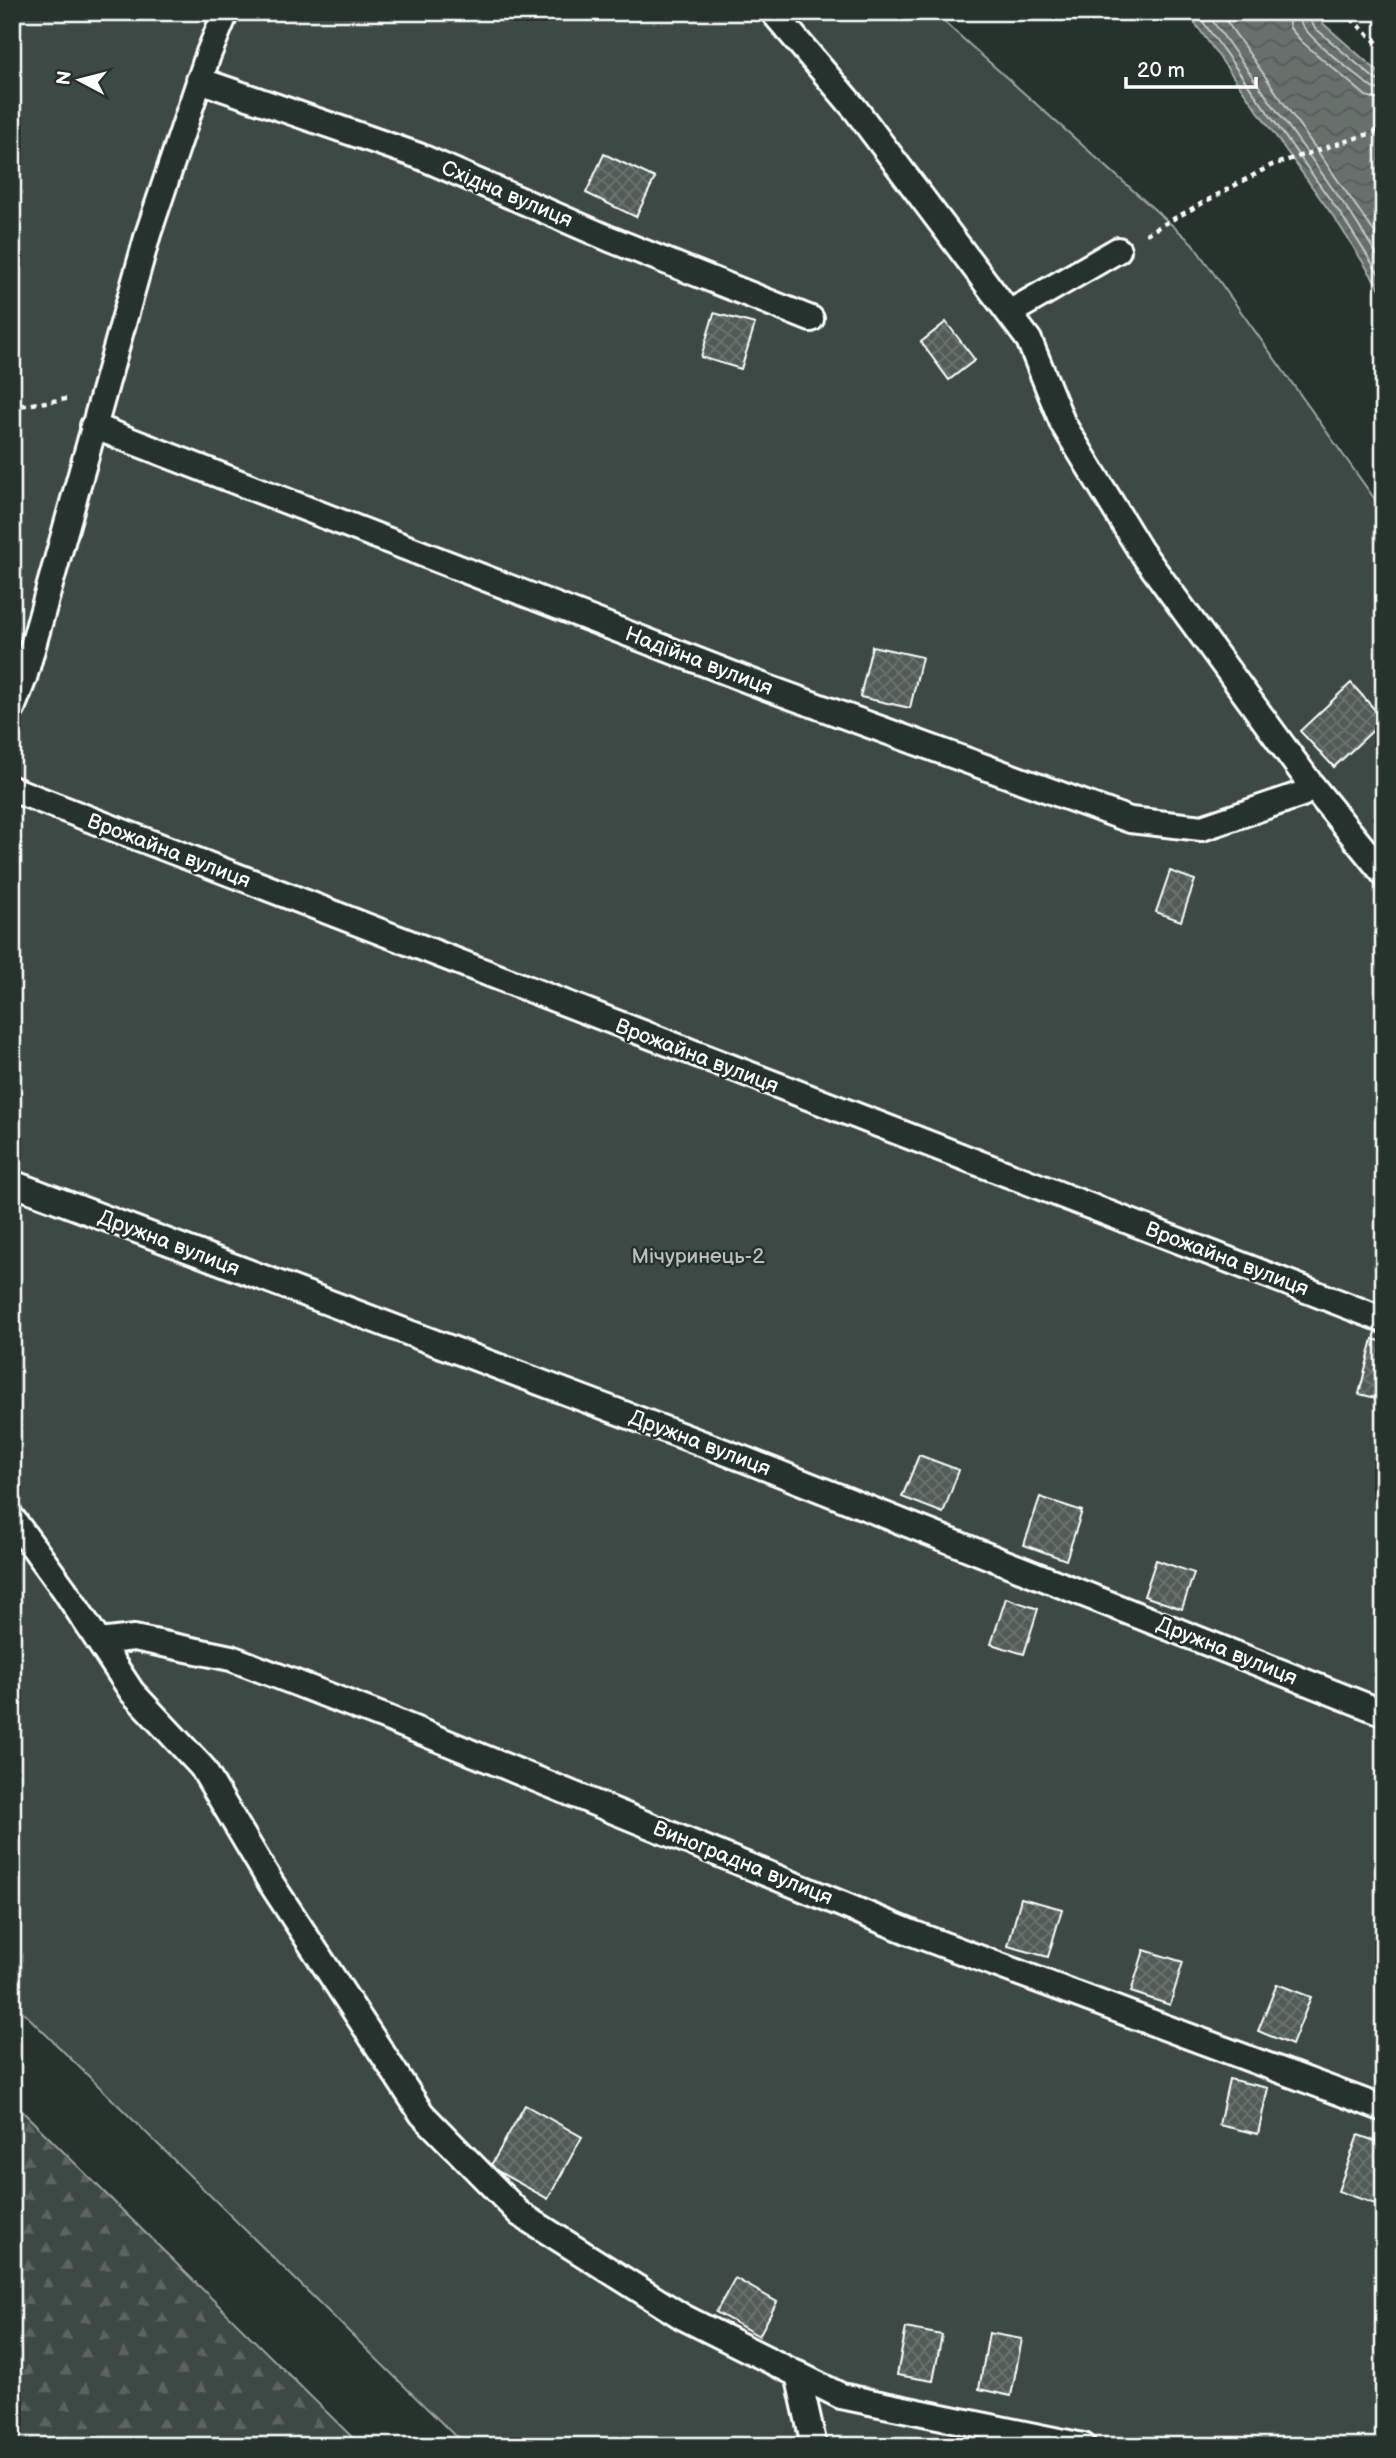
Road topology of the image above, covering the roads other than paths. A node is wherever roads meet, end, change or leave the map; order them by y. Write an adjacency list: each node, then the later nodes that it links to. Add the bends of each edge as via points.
1 (226, 12): 3 (lane)
2 (773, 12): 5 (lane, via 856,110)
3 (200, 80): 6 (lane, Східна вулиця, via 419,156); 7 (lane, via 148,234)
4 (1118, 250): 5 (lane)
5 (1009, 313): 9 (lane, via 1029,340 1063,424 1140,550)
6 (811, 319)
7 (93, 426): 8 (lane); 9 (lane, Надійна вулиця, via 768,688 1130,820 1202,828 1302,794)
8 (12, 709)
9 (1310, 783): 11 (lane)
10 (12, 789): 13 (lane, Врожайна вулиця)
11 (1384, 874)
12 (12, 1183): 16 (lane, Дружна вулиця, via 746,1460)
13 (1384, 1320)
14 (12, 1518): 15 (lane)
15 (99, 1642): 17 (lane, Виноградна вулиця, via 134,1638 231,1658 912,1933); 18 (lane, via 132,1692 202,1767 422,2114 520,2214 683,2317)
16 (1384, 1713)
17 (1384, 2109)
18 (798, 2374): 19 (lane); 20 (lane, via 841,2396)
19 (814, 2446)
20 (1083, 2446)

